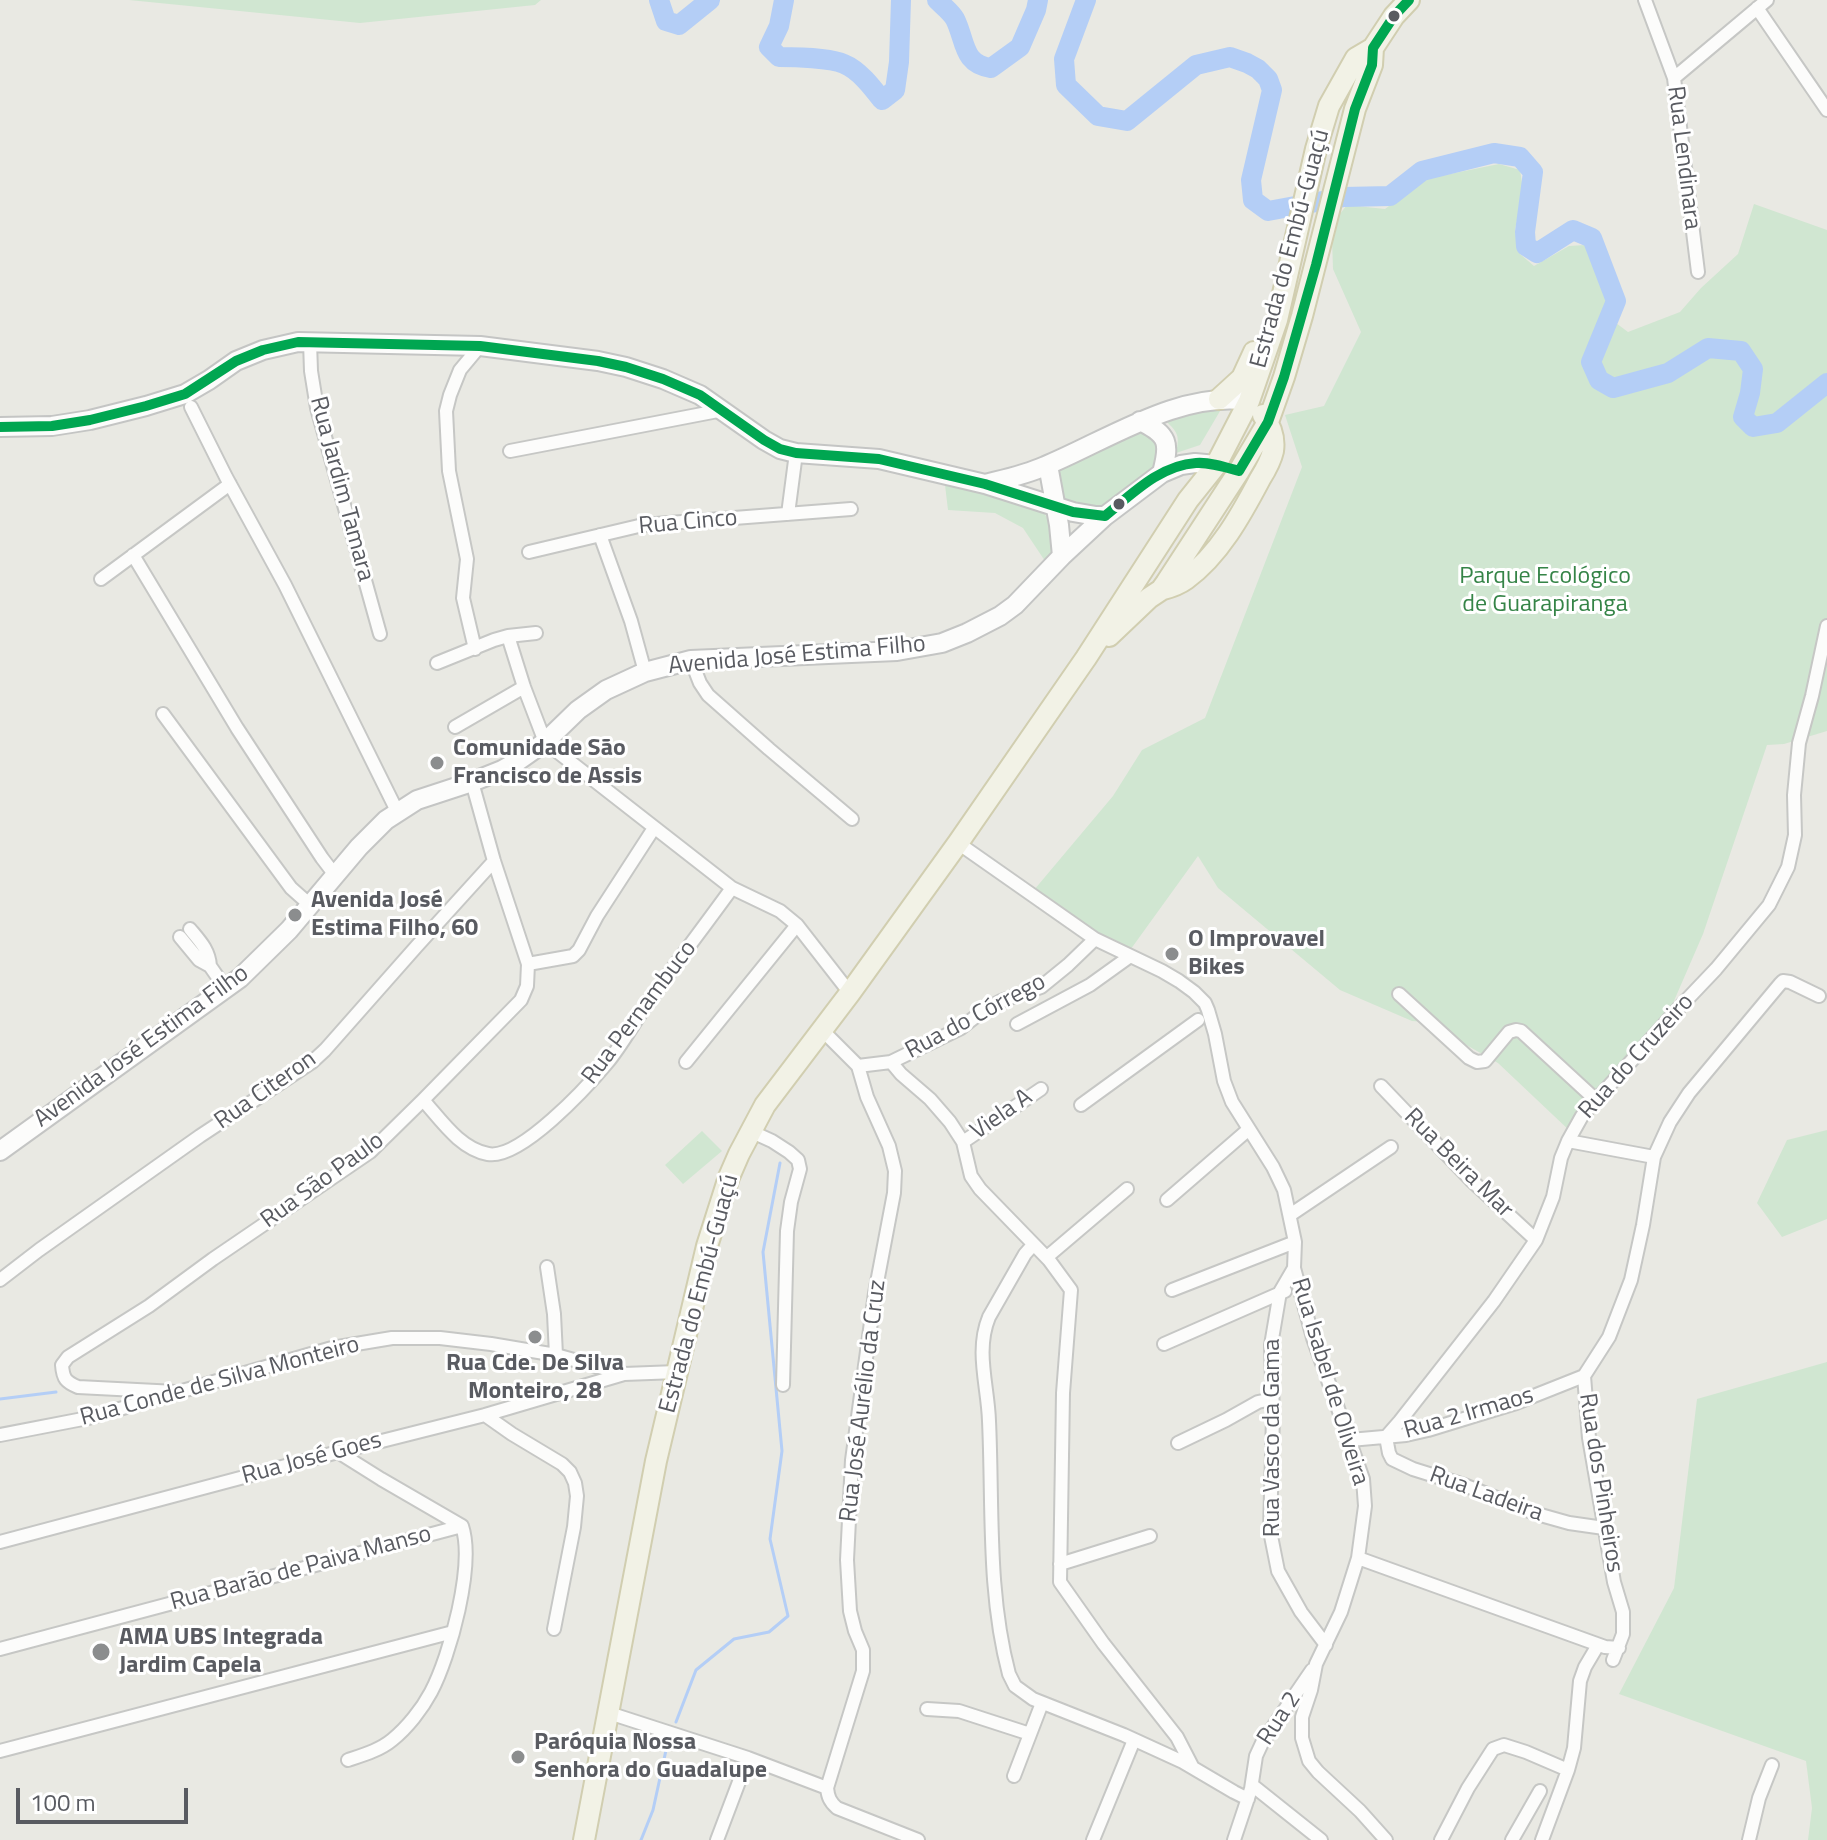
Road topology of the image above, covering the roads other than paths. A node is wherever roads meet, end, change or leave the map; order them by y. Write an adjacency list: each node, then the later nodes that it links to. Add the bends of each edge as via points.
1 (1409, 0): 4 (main road, Estrada do Embú-Guaçú)
2 (1645, 0): 5 (street, Rua Lendinara)
3 (1762, 4): 5 (street); 6 (street)
4 (1373, 48): 7 (main road, Estrada do Embú-Guaçú, via 1356,58 1329,106); 16 (main road, Estrada do Embú-Guaçú)
5 (1674, 78): 8 (street, Rua Lendinara)
6 (1827, 110)
7 (1289, 268): 11 (main road, via 1248,368); 12 (main road, Estrada do Embú-Guaçú)
8 (1698, 272)
9 (310, 342): 10 (street); 17 (street, via 263,350 185,394 146,406 52,426); 38 (street, Rua Jardim Tamara, via 317,408)
10 (480, 346): 14 (street, via 626,367 700,395); 40 (street, via 460,370 446,411 449,471 467,559 463,598)
11 (1219, 399): 12 (street); 15 (street)
12 (1249, 401): 16 (main road); 21 (main road, Estrada do Embú-Guaçú)
13 (191, 407): 24 (street)
14 (723, 410): 18 (street); 19 (street, via 764,440)
15 (1140, 421): 20 (street); 23 (street, via 1165,439)
16 (1268, 422): 22 (main road, Estrada do Embú-Guaçú); 35 (main road, via 1273,451 1246,506 1213,554 1189,577)
17 (0, 427)
18 (510, 451)
19 (796, 453): 25 (street, via 879,459); 28 (street)
20 (1048, 465): 25 (street); 26 (street)
21 (1216, 465): 22 (main road); 23 (street, Avenida José Estima Filho, via 1181,465); 41 (main road, Estrada do Embú-Guaçú)
22 (1239, 471): 35 (main road, Estrada do Embú-Guaçú)
23 (1162, 473): 29 (street, Avenida José Estima Filho)
24 (230, 484): 32 (street); 50 (street)
25 (985, 484): 26 (street)
26 (1055, 507): 29 (street); 33 (street)
27 (851, 509): 28 (street, Rua Cinco)
28 (788, 514): 30 (street, Rua Cinco, via 643,525)
29 (1105, 516): 33 (street, Avenida José Estima Filho)
30 (600, 535): 31 (street, Rua Cinco); 44 (street)
31 (529, 552)
32 (133, 555): 34 (street); 55 (street, via 237,728)
33 (1062, 556): 42 (street, Avenida José Estima Filho, via 1000,616 942,643 883,652)
34 (101, 579)
35 (1161, 590): 41 (main road, Estrada do Embú-Guaçú)
36 (1827, 626): 76 (street, Rua do Cruzeiro, via 1799,743 1795,835 1788,867 1769,905)
37 (536, 633): 39 (street)
38 (380, 634)
39 (508, 636): 40 (street); 45 (street)
40 (475, 649): 43 (street)
41 (1086, 658): 53 (main road, Estrada do Embú-Guaçú)
42 (691, 660): 44 (street, Avenida José Estima Filho); 51 (street, via 708,695)
43 (437, 663)
44 (645, 672): 48 (street, Avenida José Estima Filho, via 606,690)
45 (524, 687): 47 (street); 48 (street)
46 (163, 714): 57 (street, via 291,888)
47 (455, 727)
48 (545, 742): 49 (street, Avenida José Estima Filho); 52 (street)
49 (472, 782): 50 (street, Avenida José Estima Filho); 54 (street)
50 (397, 811): 55 (street, Avenida José Estima Filho)
51 (852, 819)
52 (654, 828): 56 (street); 62 (street, via 579,950 573,956)
53 (958, 843): 60 (street); 64 (main road, Estrada do Embú-Guaçú)
54 (494, 861): 62 (street); 94 (street, Rua Citeron, via 312,1062)
55 (335, 875): 57 (street, Avenida José Estima Filho)
56 (732, 888): 58 (street); 75 (street, Rua Pernambuco, via 609,1061 560,1112 510,1152 490,1155 471,1149)
57 (309, 904): 63 (street, Avenida José Estima Filho, via 271,949)
58 (797, 925): 64 (street); 70 (street)
59 (185, 933): 63 (street, via 193,953)
60 (1095, 939): 61 (street); 71 (street, Rua do Córrego, via 1041,987 1001,1001 961,1028)
61 (1129, 957): 67 (street, via 1194,992 1205,1003); 68 (street, via 1090,985)
62 (528, 964): 75 (street, Rua São Paulo, via 521,1000)
63 (226, 989): 83 (street, Avenida José Estima Filho)
64 (850, 993): 69 (main road, Estrada do Embú-Guaçú)
65 (1399, 994): 76 (street, via 1477,1062 1485,1061 1509,1032 1521,1031)
66 (1819, 996): 84 (street, Rua dos Pinheiros, via 1783,981 1683,1100)
67 (1203, 1016): 77 (street); 78 (street, Rua Isabel de Oliveira, via 1215,1034 1232,1102)
68 (1017, 1024)
69 (822, 1030): 72 (street, Rua José Aurélio da Cruz); 79 (main road, Estrada do Embú-Guaçú)
70 (686, 1062)
71 (891, 1062): 72 (street, Rua do Córrego); 81 (street, via 943,1113)
72 (858, 1066): 137 (street, Rua José Aurélio da Cruz, via 895,1171 852,1460 847,1560 850,1611 863,1650 863,1671)
73 (1381, 1086): 88 (street, Rua Beira Mar)
74 (1041, 1089): 81 (street, Viela A)
75 (423, 1100): 104 (street, Rua São Paulo, via 370,1152 62,1365 67,1383 78,1387)
76 (1596, 1100): 80 (street, Rua do Cruzeiro)
77 (1081, 1105)
78 (1249, 1129): 86 (street); 87 (street, Rua Isabel de Oliveira, via 1284,1190)
79 (750, 1131): 100 (main road, Estrada do Embú-Guaçú, via 707,1246); 103 (street, via 798,1160 800,1169 787,1231)
80 (1568, 1141): 84 (street); 88 (street, Rua do Cruzeiro)
81 (963, 1142): 90 (street, via 971,1176)
82 (1391, 1147): 87 (street)
83 (0, 1151)
84 (1654, 1157): 102 (street, Rua dos Pinheiros, via 1631,1280 1609,1337)
85 (1127, 1189): 91 (street)
86 (1167, 1200)
87 (1290, 1215): 89 (street, Rua Isabel de Oliveira)
88 (1536, 1240): 108 (street, Rua do Cruzeiro)
89 (1295, 1242): 93 (street, Rua Isabel de Oliveira); 96 (street)
90 (1033, 1245): 91 (street); 124 (street, via 989,1317 982,1353 989,1418 992,1573 1004,1654 1015,1686)
91 (1047, 1257): 117 (street, via 1072,1294 1063,1393)
92 (547, 1267): 99 (street)
93 (1294, 1268): 95 (street, Rua Isabel de Oliveira); 97 (street, Rua Vasco da Gama)
94 (0, 1280)
95 (1299, 1288): 97 (street); 109 (street, Rua Isabel de Oliveira)
96 (1172, 1290)
97 (1280, 1292): 98 (street); 105 (street, Rua Vasco da Gama, via 1271,1345)
98 (1164, 1344)
99 (556, 1355): 101 (street, Rua Conde de Silva Monteiro); 104 (street, Rua Conde de Silva Monteiro, via 440,1338 392,1338 332,1348)
100 (677, 1372): 101 (street, Rua Conde de Silva Monteiro); 126 (main road, Estrada do Embú-Guaçú)
101 (624, 1374): 106 (street, Rua José Goes)
102 (1584, 1376): 108 (street, Rua 2 Irmaos, via 1516,1403); 113 (street, Rua dos Pinheiros)
103 (783, 1385)
104 (176, 1392): 107 (street, Rua Conde de Silva Monteiro, via 88,1418)
105 (1272, 1399): 110 (street); 120 (street, Rua Vasco da Gama, via 1273,1552 1278,1571)
106 (485, 1415): 111 (street, Rua José Goes); 118 (street, via 562,1464 575,1483 574,1527)
107 (0, 1435)
108 (1386, 1437): 109 (street, Rua 2 Irmaos); 113 (street, Rua Ladeira, via 1392,1459 1413,1469 1537,1514)
109 (1350, 1440): 116 (street, Rua Isabel de Oliveira, via 1363,1479 1365,1506)
110 (1178, 1443)
111 (338, 1452): 112 (street); 115 (street, Rua José Goes)
112 (462, 1526): 119 (street, via 467,1548); 122 (street, Rua Barão de Paiva Manso)
113 (1604, 1528): 121 (street, Rua dos Pinheiros, via 1623,1634 1616,1654)
114 (1150, 1536): 117 (street)
115 (0, 1542)
116 (1358, 1558): 120 (street, Rua Isabel de Oliveira); 121 (street)
117 (1060, 1564): 133 (street, via 1060,1582 1072,1601 1177,1737)
118 (554, 1629)
119 (453, 1632): 129 (street); 131 (street, via 430,1693 414,1717 392,1740)
120 (1326, 1645): 123 (street, Rua Isabel de Oliveira)
121 (1601, 1646): 134 (street, via 1580,1681)
122 (0, 1649)
123 (1316, 1664): 136 (street, Rua 2, via 1262,1743); 146 (street, Rua Isabel de Oliveira, via 1301,1727 1309,1761)
124 (1042, 1703): 127 (street); 128 (street)
125 (927, 1709): 127 (street, via 959,1711)
126 (609, 1713): 130 (street); 140 (main road, Estrada do Embú-Guaçú)
127 (1030, 1734): 135 (street)
128 (1134, 1740): 133 (street); 143 (street)
129 (0, 1751)
130 (748, 1758): 137 (street); 141 (street)
131 (348, 1760)
132 (1772, 1765): 150 (street)
133 (1193, 1768): 139 (street)
134 (1568, 1770): 147 (street, via 1504,1745 1493,1749); 149 (street)
135 (1014, 1776)
136 (1252, 1785): 139 (street, Rua 2); 145 (street)
137 (827, 1788): 142 (street, via 837,1808)
138 (1540, 1791): 148 (street)
139 (1248, 1799): 144 (street, Rua 2)
140 (584, 1840)
141 (717, 1840)
142 (918, 1840)
143 (1093, 1840)
144 (1234, 1840)
145 (1321, 1840)
146 (1386, 1840)
147 (1441, 1840)
148 (1512, 1840)
149 (1542, 1840)
150 (1749, 1840)

